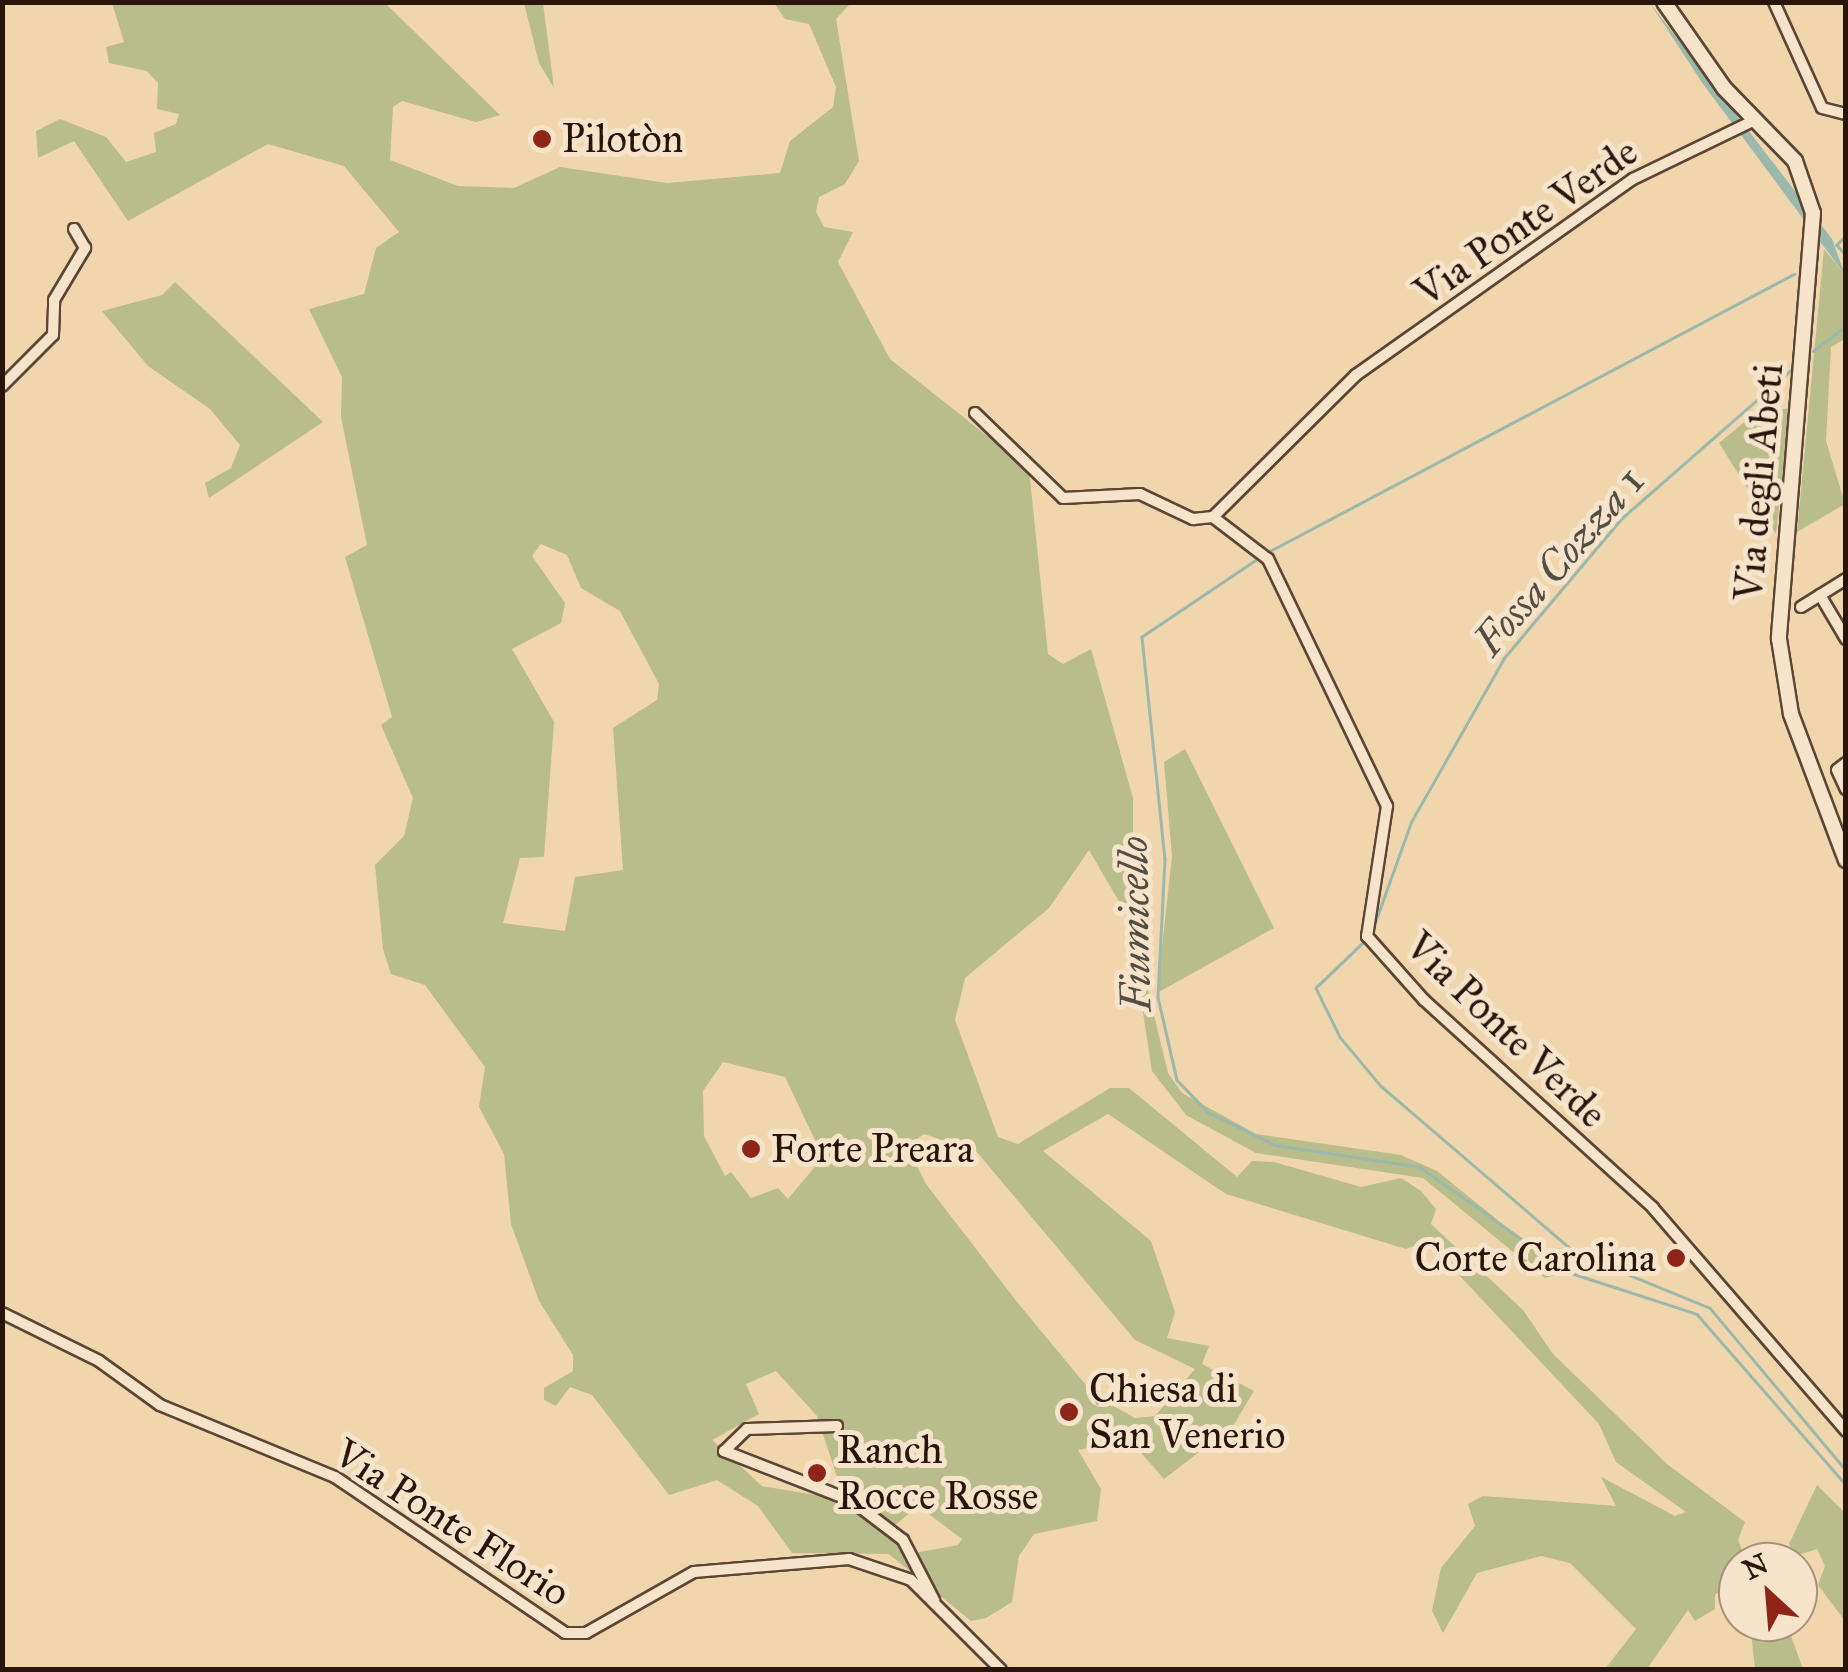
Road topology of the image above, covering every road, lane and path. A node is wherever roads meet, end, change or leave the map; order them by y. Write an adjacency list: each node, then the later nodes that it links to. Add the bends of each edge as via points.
1 (1664, 2): 4 (street, Via degli Abeti)
2 (1774, 2): 3 (street, via 1822,108)
3 (1846, 114)
4 (1745, 125): 8 (street, Via Ponte Verde, via 1634,179 1356,375); 15 (street, Via degli Abeti, via 1794,161 1814,213 1779,639 1791,714)
5 (74, 229): 6 (street, via 87,247 54,300 53,335)
6 (2, 386)
7 (975, 413): 8 (street, Via Ponte Verde, via 1063,498 1140,494 1194,519)
8 (1213, 517): 18 (street, Via Ponte Verde, via 1268,559 1387,806 1366,936 1653,1208)
9 (1846, 579): 10 (street)
10 (1820, 595): 11 (street); 12 (street)
11 (1801, 606)
12 (1846, 639)
13 (1846, 763): 14 (street, via 1836,770)
14 (1846, 789)
15 (1846, 860)
16 (2, 1313): 19 (street, Via Ponte Florio, via 98,1361 160,1405 335,1477 565,1633 586,1633 676,1577 756,1566 871,1561)
17 (838, 1426): 19 (street, Via Ponte Florio, via 747,1429 724,1451 852,1501 903,1540)
18 (1846, 1431)
19 (934, 1601): 20 (street, Via Ponte Florio)
20 (1001, 1670)

